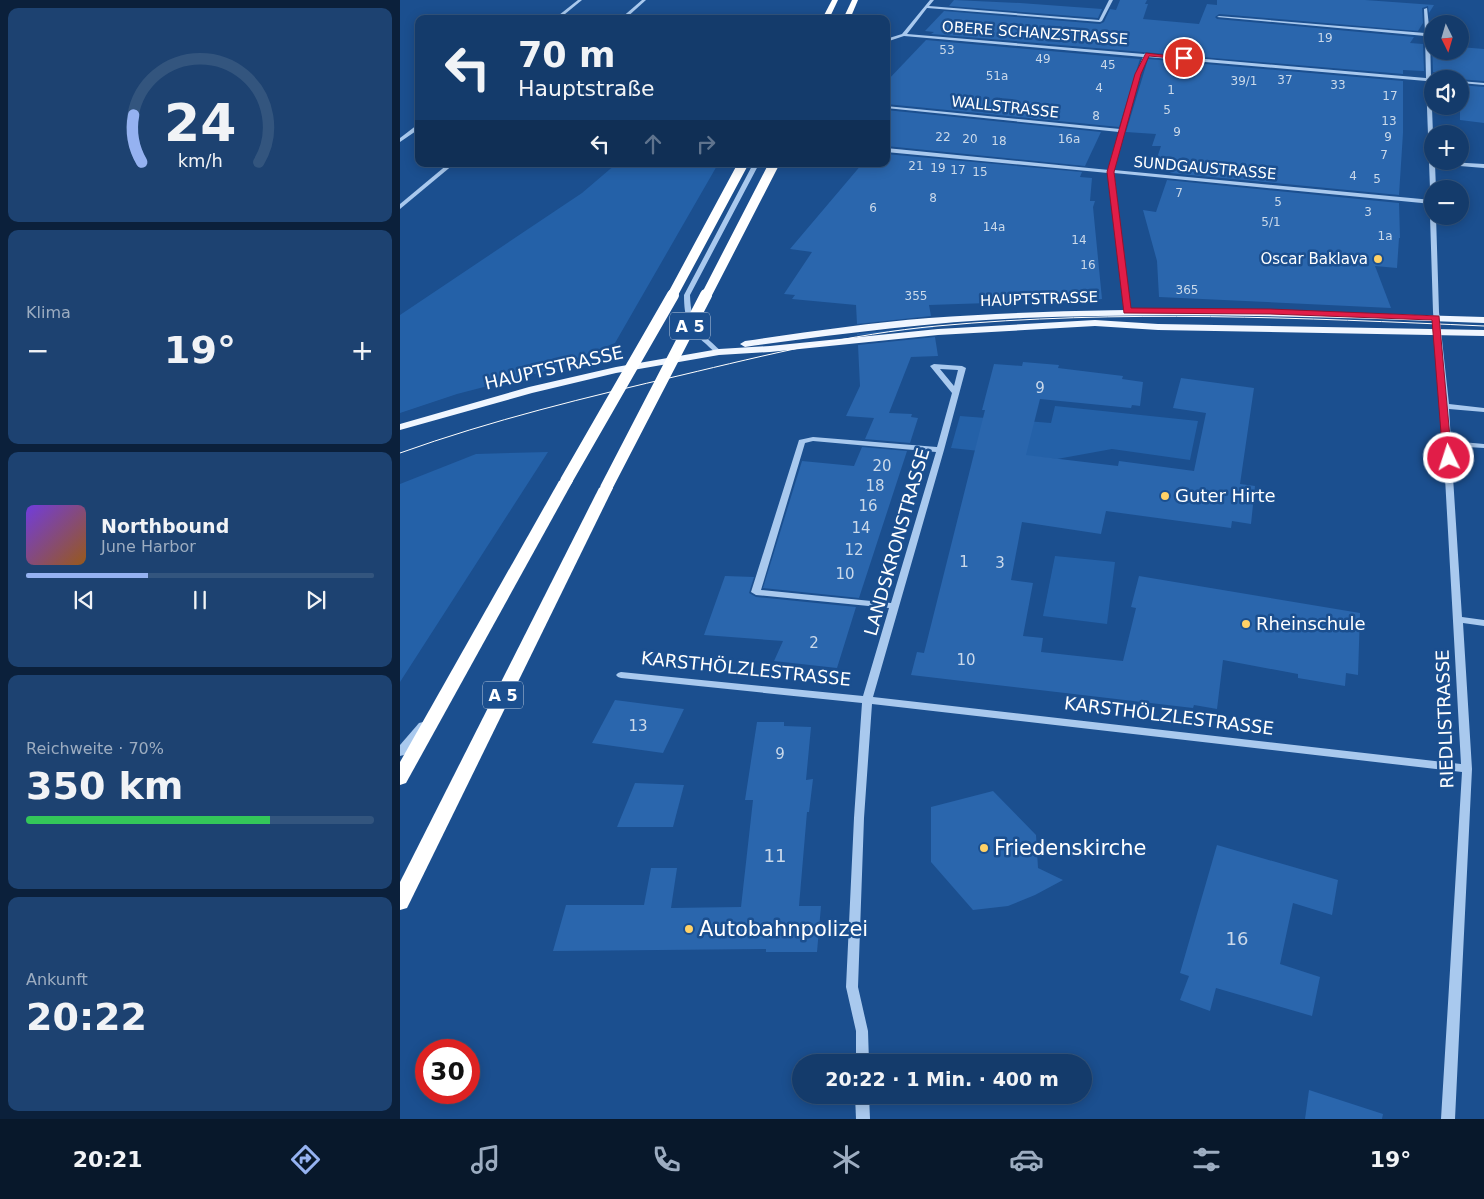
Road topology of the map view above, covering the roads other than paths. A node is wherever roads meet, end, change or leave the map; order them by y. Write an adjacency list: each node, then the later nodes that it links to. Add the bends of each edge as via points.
1 (580, 0): 9 (street)
2 (644, 0): 10 (street)
3 (835, 0): 11 (highway)
4 (855, 0): 12 (highway)
5 (932, 0): 7 (street)
6 (1111, 0): 7 (street, via 1100,22)
7 (926, 7): 15 (street)
8 (1426, 9): 13 (street)
9 (561, 15)
10 (627, 15)
11 (827, 15)
12 (848, 15)
13 (1426, 15)
14 (1219, 17): 16 (street)
15 (904, 36): 17 (street, OBERE SCHANZSTRASSE); 18 (street, OBERE SCHANZSTRASSE)
16 (1424, 36)
17 (890, 40)
18 (1146, 54): 19 (street, OBERE SCHANZSTRASSE); 24 (street)
19 (1424, 79)
20 (1469, 83): 21 (street)
21 (1484, 84)
22 (890, 107): 24 (street, WALLSTRASSE)
23 (415, 129): 25 (street)
24 (1122, 132): 33 (street)
25 (400, 140)
26 (890, 150): 33 (street, SUNDGAUSTRASSE)
27 (1469, 165): 28 (street)
28 (1484, 166)
29 (447, 167): 35 (street)
30 (741, 167): 55 (highway, A 5, bridge, via 666,308)
31 (754, 167): 42 (street, via 687,295 687,315 691,323 698,334)
32 (772, 167): 59 (highway, A 5, bridge, via 606,488)
33 (1111, 172): 34 (street, SUNDGAUSTRASSE); 37 (street)
34 (1424, 201)
35 (400, 207)
36 (1433, 225): 38 (street, RIEDLISTRASSE)
37 (1127, 311): 38 (main road, HAUPTSTRASSE, via 1270,311); 42 (main road, HAUPTSTRASSE, via 982,316 868,326 747,343)
38 (1436, 318): 39 (main road, HAUPTSTRASSE); 40 (street, RIEDLISTRASSE)
39 (1484, 320)
40 (1437, 330): 41 (main road, HAUPTSTRASSE); 42 (main road, HAUPTSTRASSE, via 1395,332 1080,324 938,332); 44 (street, RIEDLISTRASSE)
41 (1484, 332)
42 (719, 352): 46 (main road, HAUPTSTRASSE, via 616,370 530,390)
43 (956, 392): 49 (street, LANDSKRONSTRASSE)
44 (1445, 406): 45 (street); 47 (street, RIEDLISTRASSE)
45 (1484, 410)
46 (400, 427)
47 (1448, 443): 48 (street); 51 (street, RIEDLISTRASSE)
48 (1484, 446)
49 (940, 450): 50 (street, LANDSKRONSTRASSE); 50 (street, via 813,439 802,442 756,592)
50 (895, 606): 54 (street, LANDSKRONSTRASSE)
51 (1459, 620): 52 (street); 57 (street, RIEDLISTRASSE)
52 (1484, 624)
53 (622, 675): 54 (street, KARSTHÖLZLESTRASSE)
54 (867, 700): 57 (street, KARSTHÖLZLESTRASSE); 60 (street, KARSTHÖLZLESTRASSE, via 852,978 862,1031)
55 (439, 707): 56 (street); 58 (highway, A 5)
56 (400, 752)
57 (1467, 769): 63 (street, RIEDLISTRASSE)
58 (400, 778)
59 (400, 902)
60 (862, 1054)
61 (862, 1104): 62 (street)
62 (863, 1119)
63 (1448, 1119)

